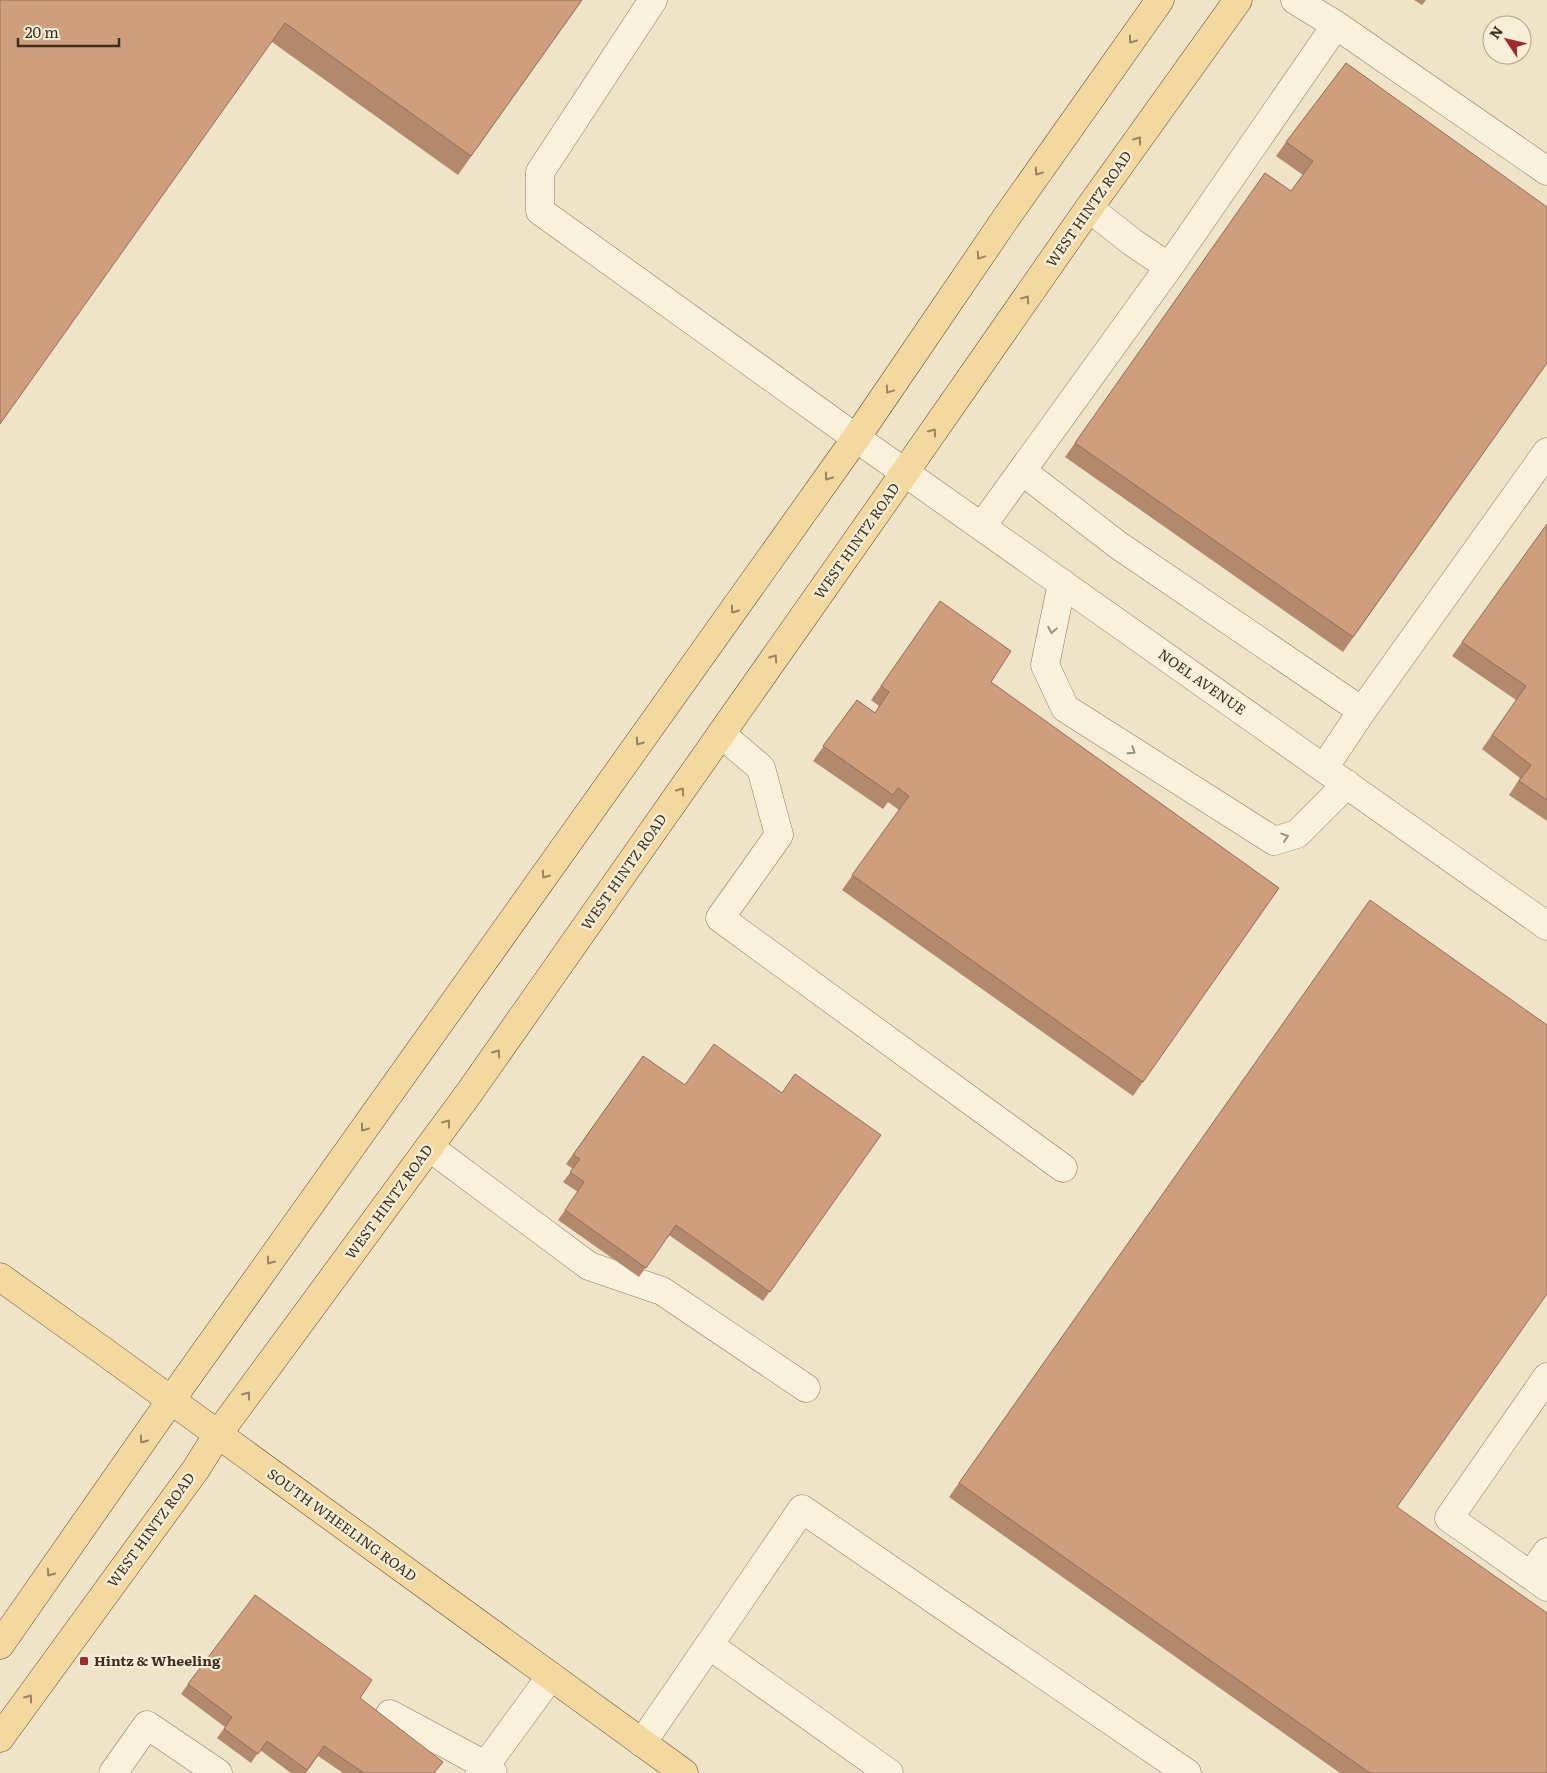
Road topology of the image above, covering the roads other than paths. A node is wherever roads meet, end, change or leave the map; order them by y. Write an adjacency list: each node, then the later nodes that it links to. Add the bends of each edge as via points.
1 (652, 0): 9 (street, NOEL AVENUE, via 540,172 540,212)
2 (1160, 0): 9 (main road, one-way to 9)
3 (1238, 0): 7 (main road, WEST HINTZ ROAD, one-way to 3)
4 (1295, 0): 5 (street)
5 (1336, 25): 6 (street); 8 (street)
6 (1546, 167)
7 (1089, 208): 8 (street); 12 (main road, WEST HINTZ ROAD, one-way to 7)
8 (1169, 267): 11 (street)
9 (856, 438): 12 (street, NOEL AVENUE); 25 (main road, one-way to 25)
10 (1547, 452): 15 (street)
11 (1022, 471): 13 (street); 15 (street, via 1118,545)
12 (905, 472): 13 (street, NOEL AVENUE); 16 (main road, WEST HINTZ ROAD, one-way to 12)
13 (982, 526): 14 (street, NOEL AVENUE)
14 (1062, 582): 17 (street, NOEL AVENUE); 18 (street, one-way to 18, via 1045,665 1065,708 1274,841 1297,834)
15 (1362, 710): 17 (street)
16 (721, 734): 20 (main road, WEST HINTZ ROAD, one-way to 16); 21 (street, via 761,768 779,835 720,918)
17 (1324, 768): 18 (street, NOEL AVENUE)
18 (1346, 784): 19 (street, NOEL AVENUE)
19 (1547, 926)
20 (429, 1147): 24 (street, via 589,1266 662,1291); 26 (main road, WEST HINTZ ROAD, one-way to 20)
21 (1063, 1168)
22 (0, 1277): 25 (main road, SOUTH WHEELING ROAD)
23 (1547, 1377): 28 (street, via 1448,1518)
24 (806, 1388)
25 (171, 1400): 26 (main road, SOUTH WHEELING ROAD); 29 (main road, one-way to 29)
26 (218, 1434): 31 (main road, SOUTH WHEELING ROAD); 33 (main road, WEST HINTZ ROAD, one-way to 26, via 196,1469)
27 (1547, 1552): 28 (street)
28 (1539, 1581)
29 (0, 1645)
30 (709, 1645): 34 (street); 39 (street); 40 (street, via 802,1509)
31 (551, 1676): 34 (main road, SOUTH WHEELING ROAD); 35 (street)
32 (390, 1714): 35 (street)
33 (0, 1738)
34 (642, 1743): 38 (main road, SOUTH WHEELING ROAD)
35 (486, 1771)
36 (113, 1773): 37 (street, via 146,1725)
37 (218, 1773)
38 (684, 1773)
39 (889, 1773)
40 (1188, 1773)

